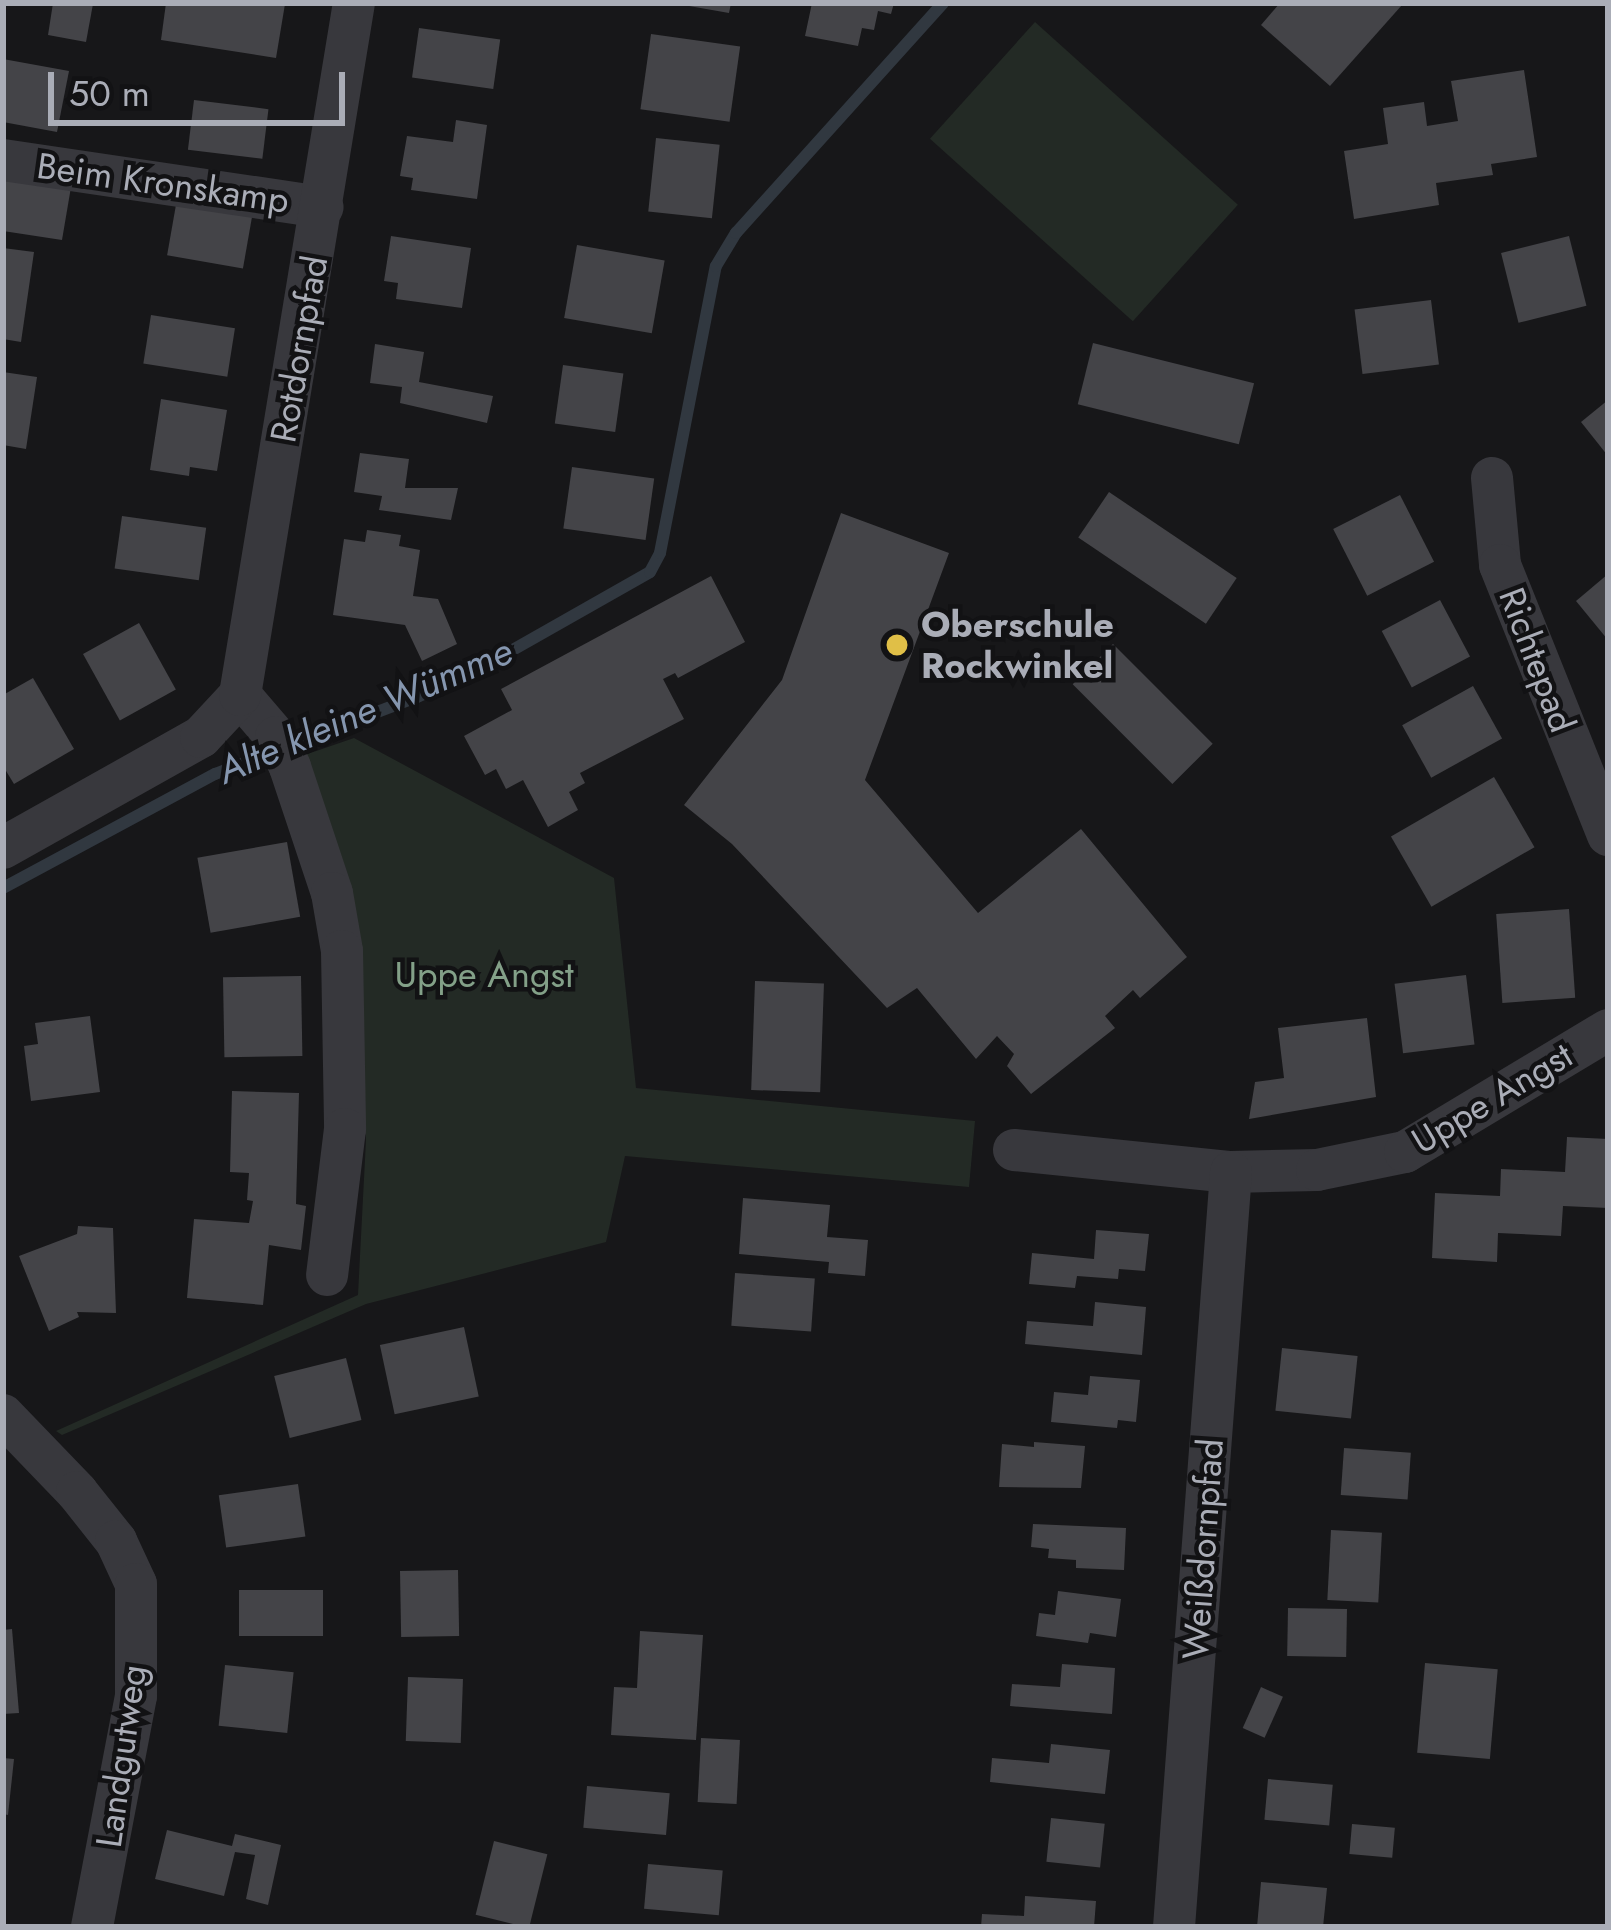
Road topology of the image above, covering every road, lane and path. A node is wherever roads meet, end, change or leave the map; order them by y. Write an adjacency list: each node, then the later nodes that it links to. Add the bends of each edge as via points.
1 (354, 3): 3 (street, Rotdornpfad)
2 (3, 160): 3 (street, Beim Kronskamp)
3 (323, 207): 5 (street, Rotdornpfad)
4 (1492, 478): 6 (street, Richtepad, via 1500,565)
5 (240, 695): 7 (street, via 201,737); 11 (street, via 283,752 332,892 342,951 345,1129)
6 (1608, 835)
7 (3, 848)
8 (1608, 1030): 10 (street, Uppe Angst, via 1405,1152 1317,1170)
9 (1014, 1150): 10 (street, Uppe Angst)
10 (1231, 1172): 14 (street, Weißdornpfad)
11 (327, 1275)
12 (3, 1415): 13 (street, Landgutweg, via 116,1541 136,1584 136,1696)
13 (92, 1927)
14 (1174, 1927)

